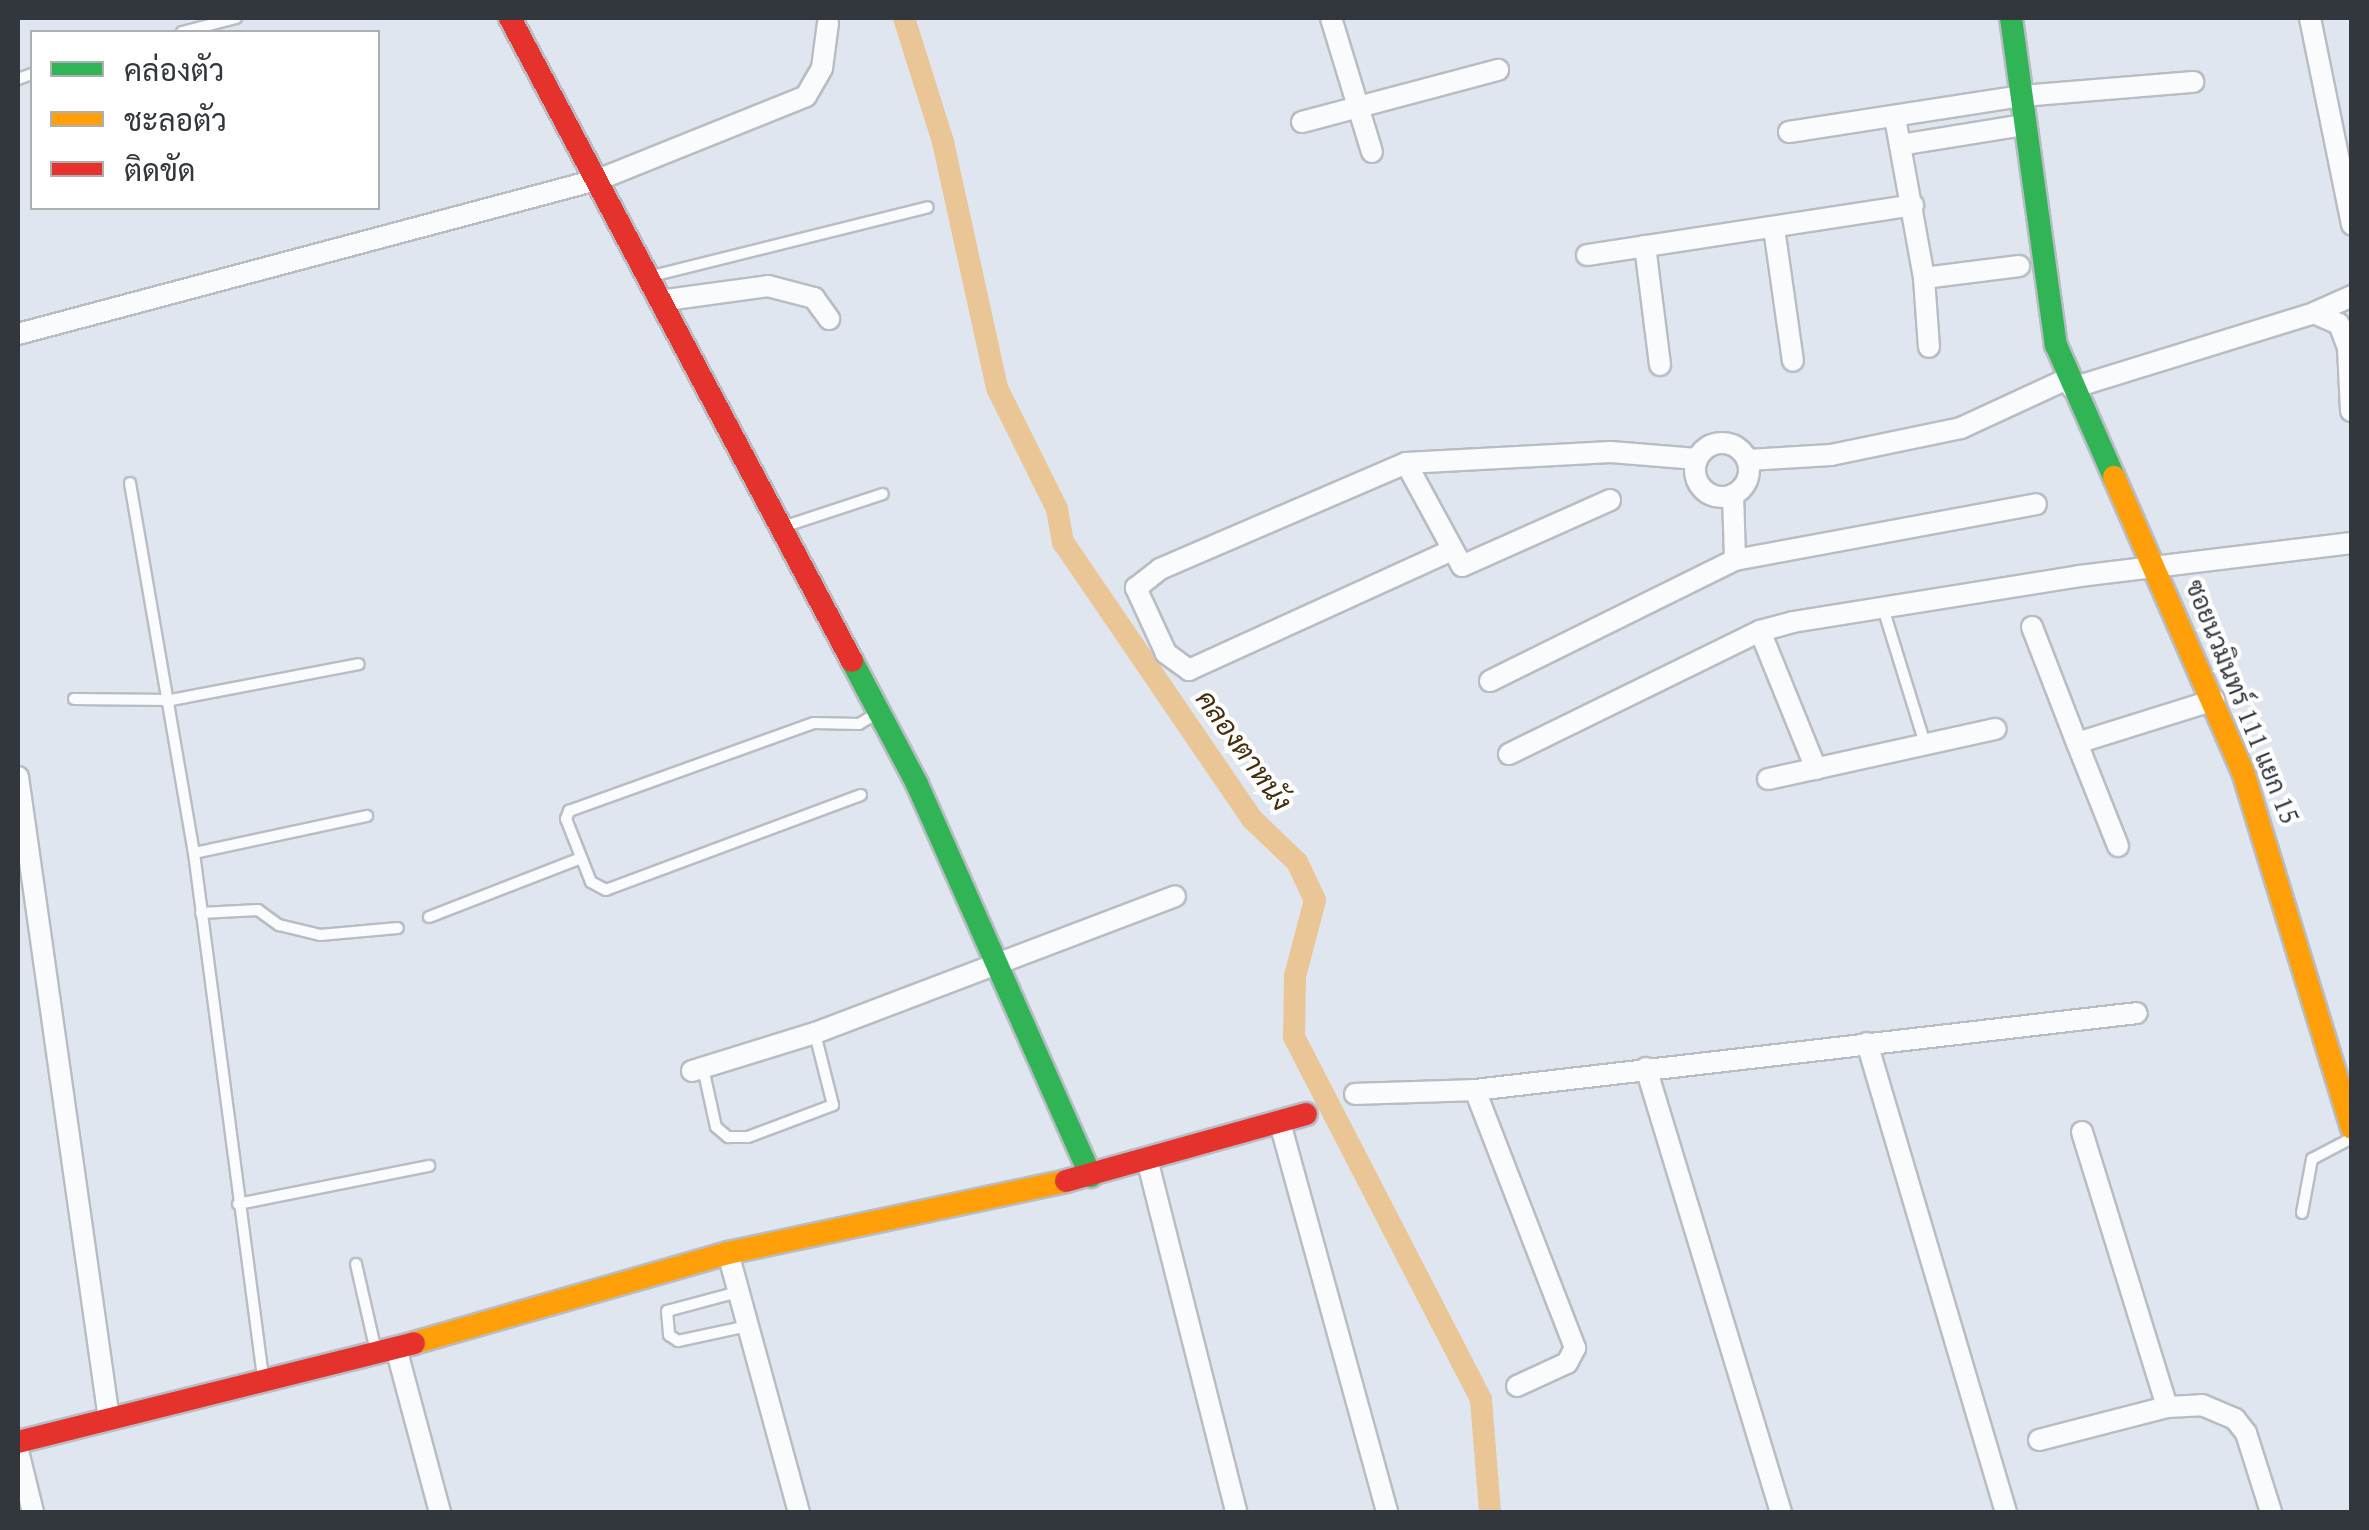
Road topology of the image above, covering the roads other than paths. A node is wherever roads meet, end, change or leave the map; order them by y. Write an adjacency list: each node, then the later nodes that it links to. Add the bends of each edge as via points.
1 (236, 18): 7 (lane)
2 (510, 18): 18 (street)
3 (1331, 18): 11 (street)
4 (2011, 18): 10 (street, ซอยนวมินทร์ 111 แยก 15)
5 (2310, 18): 21 (street)
6 (828, 23): 18 (street, via 822,68 806,96)
7 (190, 30)
8 (1498, 70): 11 (street)
9 (2192, 82): 10 (street)
10 (2022, 96): 12 (street); 14 (street, ซอยนวมินทร์ 111 แยก 15)
11 (1358, 106): 13 (street); 17 (street)
12 (1894, 118): 15 (street); 16 (street)
13 (1302, 122)
14 (2024, 125): 16 (street); 36 (street, ซอยนวมินทร์ 111 แยก 15, via 2049,308)
15 (1789, 132)
16 (1900, 145): 19 (street)
17 (1372, 152)
18 (600, 179): 26 (street); 32 (street)
19 (1912, 205): 22 (street); 27 (street)
20 (928, 208): 26 (lane)
21 (2352, 225)
22 (1774, 228): 23 (street); 34 (street)
23 (1646, 246): 24 (street); 35 (street)
24 (1587, 254)
25 (2019, 266): 27 (street)
26 (646, 278): 29 (street)
27 (1924, 278): 33 (street)
28 (2352, 296): 30 (street)
29 (659, 301): 31 (street, via 768,286 814,298); 46 (street)
30 (2314, 313): 36 (street); 37 (street, via 2339,324 2348,347)
31 (829, 319)
32 (18, 334)
33 (1930, 348)
34 (1792, 361)
35 (1660, 365)
36 (2070, 383): 39 (street, via 1961,428 1831,455); 50 (street, ซอยนวมินทร์ 111 แยก 15)
37 (2351, 411)
38 (1697, 459): 39 (street, via 1723,442); 40 (street, via 1611,452); 43 (street, via 1703,488)
39 (1748, 460): 43 (street, via 1748,480)
40 (1406, 463): 48 (street); 48 (street, via 1160,569 1136,588 1166,654 1189,670)
41 (130, 484): 57 (lane)
42 (883, 494): 46 (lane)
43 (1733, 495): 49 (street)
44 (1610, 500): 48 (street, via 1477,564 1462,566)
45 (2036, 504): 49 (street)
46 (782, 528): 59 (street)
47 (2352, 543): 50 (street)
48 (1450, 551)
49 (1735, 560): 55 (street)
50 (2158, 566): 51 (street); 58 (street, ซอยนวมินทร์ 111 แยก 15)
51 (1883, 608): 53 (street); 62 (lane)
52 (2032, 627): 61 (street)
53 (1760, 630): 63 (street); 64 (street)
54 (360, 664): 57 (lane)
55 (1490, 682)
56 (74, 699): 57 (lane)
57 (170, 700): 70 (lane)
58 (2214, 700): 61 (street); 86 (street, ซอยนวมินทร์ 111 แยก 15, via 2268,840)
59 (878, 712): 71 (lane, via 859,724 814,723 569,811); 76 (street)
60 (1996, 728): 62 (street)
61 (2077, 743): 69 (street)
62 (1925, 744): 64 (street)
63 (1509, 754)
64 (1816, 769): 66 (street)
65 (18, 777): 102 (street)
66 (1768, 779)
67 (861, 794): 71 (lane, via 606,890 591,882)
68 (367, 816): 70 (lane)
69 (2118, 846)
70 (194, 853): 73 (lane)
71 (580, 858): 74 (lane)
72 (1175, 896): 76 (street)
73 (201, 913): 75 (lane, via 258,910 278,925 320,935); 92 (lane)
74 (429, 918)
75 (398, 928)
76 (1001, 965): 78 (street); 91 (street)
77 (2137, 1013): 79 (street)
78 (815, 1033): 81 (street); 81 (lane, via 835,1096 825,1113 728,1136 716,1127)
79 (1867, 1043): 80 (street); 112 (street)
80 (1646, 1068): 82 (street); 111 (street)
81 (698, 1069)
82 (1476, 1090): 83 (street); 100 (street, via 1576,1348 1567,1363)
83 (1355, 1094)
84 (1306, 1114): 85 (street)
85 (1280, 1123): 89 (street); 110 (street)
86 (2352, 1128)
87 (2082, 1132): 101 (street)
88 (2352, 1138): 93 (lane, via 2312,1160)
89 (1148, 1164): 91 (street); 109 (street)
90 (429, 1166): 92 (lane)
91 (1092, 1176): 94 (street)
92 (238, 1204): 99 (lane)
93 (2302, 1213)
94 (728, 1253): 96 (street); 98 (street)
95 (356, 1264): 98 (lane)
96 (739, 1292): 97 (street); 97 (lane, via 668,1311 666,1325 678,1341)
97 (748, 1326): 108 (street)
98 (386, 1350): 99 (street); 107 (street)
99 (263, 1381): 102 (street)
100 (1516, 1386)
101 (2167, 1406): 103 (street); 113 (street, via 2202,1405 2235,1419 2246,1433)
102 (109, 1419): 104 (street)
103 (2038, 1440)
104 (18, 1442)
105 (18, 1451): 106 (street)
106 (33, 1512)
107 (440, 1512)
108 (799, 1512)
109 (1236, 1512)
110 (1386, 1512)
111 (1781, 1512)
112 (2006, 1512)
113 (2271, 1512)

